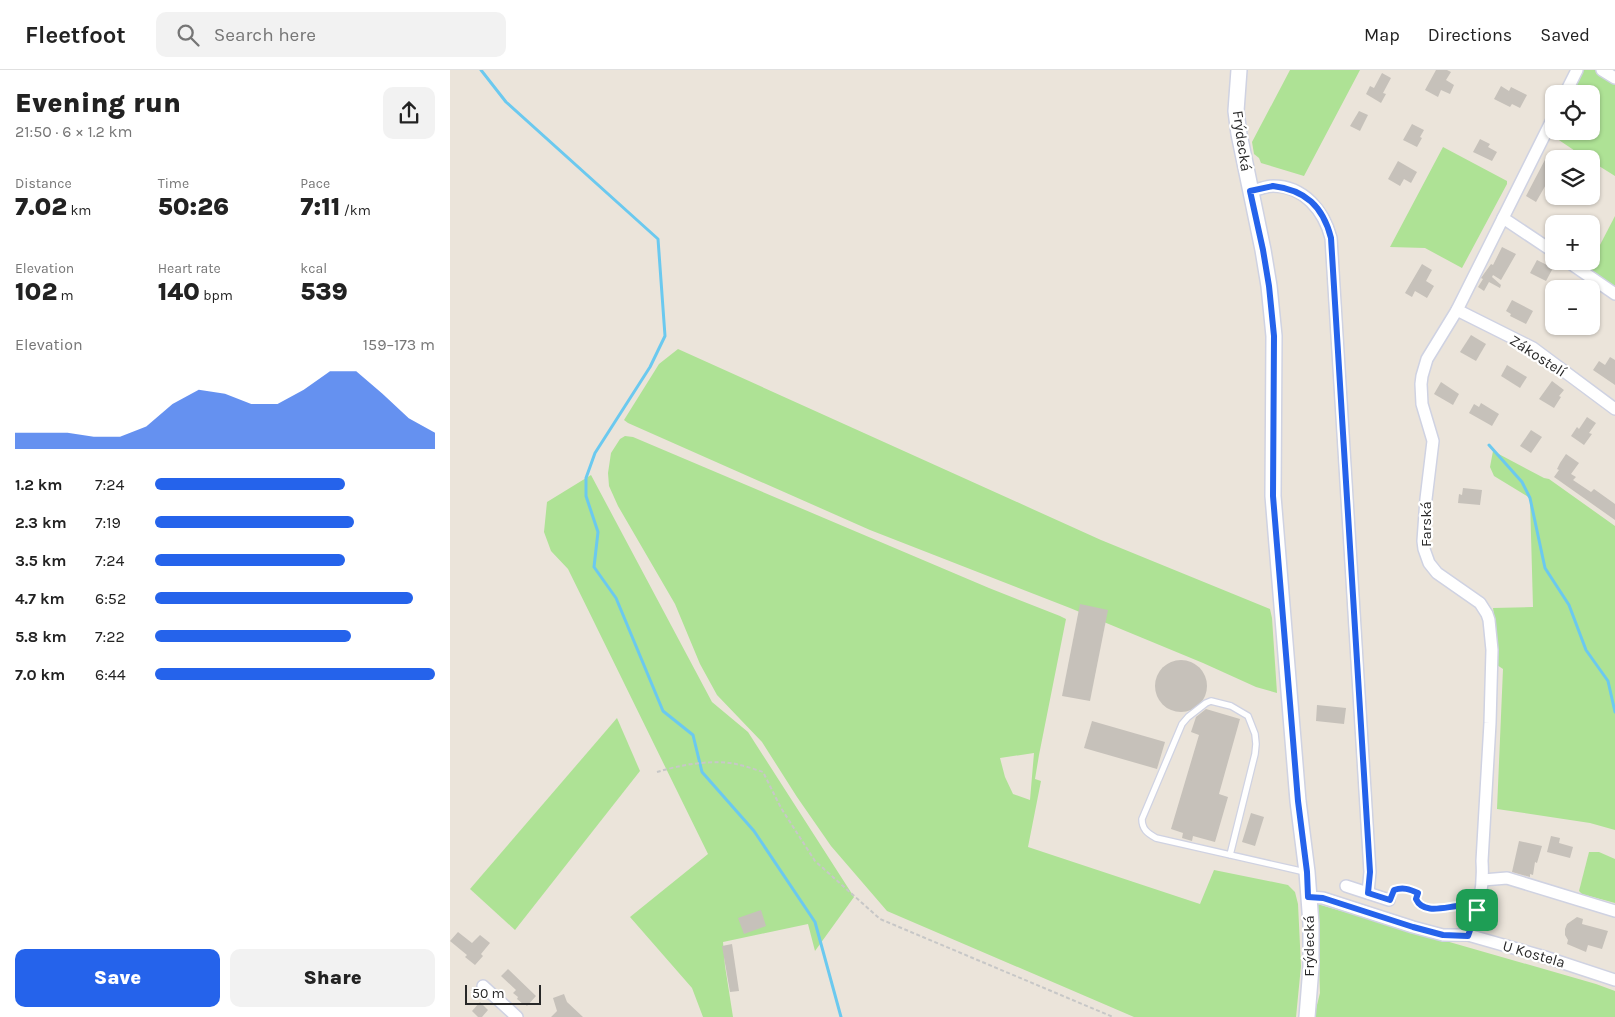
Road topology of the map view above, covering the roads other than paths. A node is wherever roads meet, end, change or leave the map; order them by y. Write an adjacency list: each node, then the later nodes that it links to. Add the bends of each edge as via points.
1 (1239, 70): 7 (street, Frýdecká, via 1236,110)
2 (1577, 70): 5 (street)
3 (1602, 70): 4 (street)
4 (1615, 78)
5 (1570, 85)
6 (1545, 134): 8 (street, Farská)
7 (1250, 191): 15 (street, Frýdecká, via 1269,286 1274,336 1273,496 1296,782); 18 (street, via 1273,186 1301,194 1321,212 1331,238 1370,872)
8 (1503, 218): 9 (street); 12 (street, Farská)
9 (1545, 246)
10 (1580, 270): 11 (street)
11 (1615, 294)
12 (1457, 310): 13 (street, Zákostelí, via 1533,348); 16 (street, Farská, via 1428,359 1422,376 1422,404 1433,440 1423,541 1433,568 1480,603 1489,620 1492,659)
13 (1615, 409)
14 (1230, 855): 14 (lane, via 1255,754 1255,734 1248,716 1231,706 1211,701 1182,724 1142,819 1142,827 1156,838); 15 (lane)
15 (1307, 872): 19 (street, Frýdecká)
16 (1483, 880): 21 (street, via 1507,878); 22 (street, Farská, via 1481,898)
17 (1346, 886): 18 (street)
18 (1368, 893): 20 (street)
19 (1308, 897): 22 (street, U Kostela, via 1323,898 1443,935); 26 (street, Frýdecká, via 1310,967)
20 (1390, 900)
21 (1615, 911)
22 (1468, 936): 23 (street, U Kostela, via 1545,956)
23 (1615, 980)
24 (483, 986): 25 (street)
25 (517, 1017)
26 (1307, 1017)

